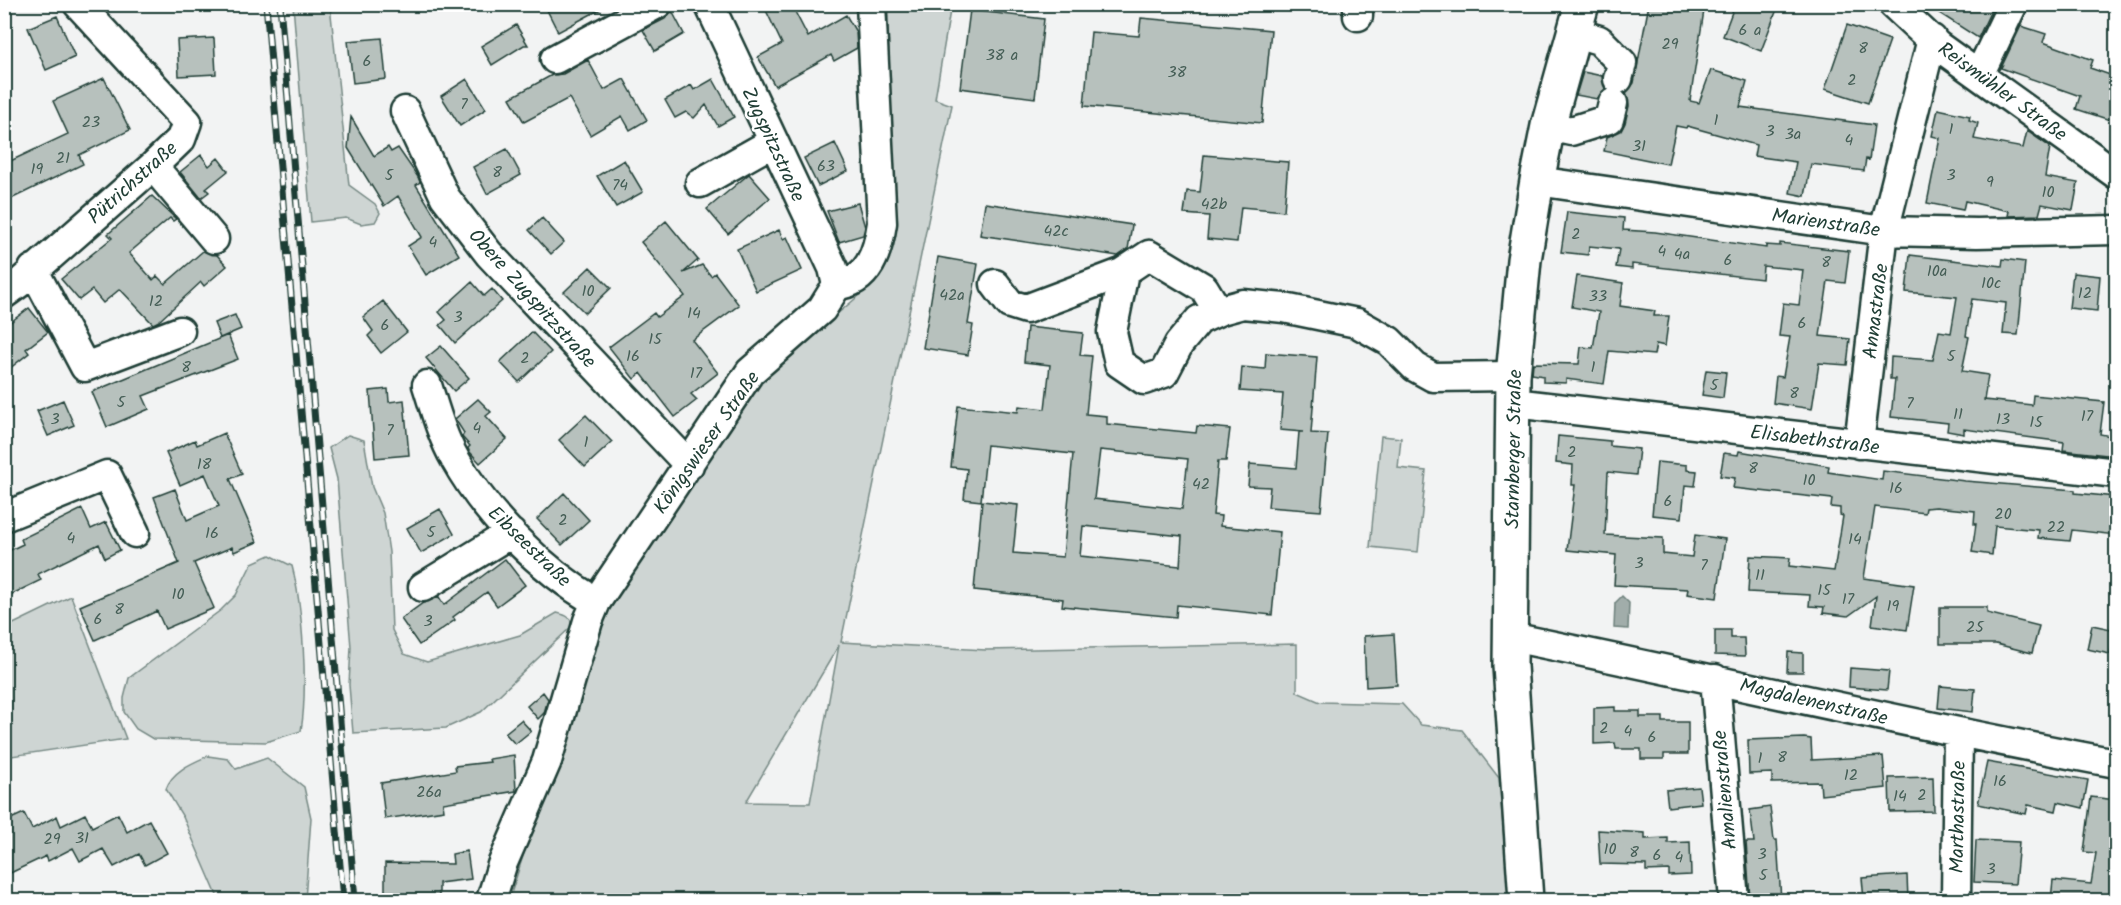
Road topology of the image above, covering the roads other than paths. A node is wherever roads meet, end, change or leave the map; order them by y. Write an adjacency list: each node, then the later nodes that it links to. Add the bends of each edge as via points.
1 (78, 4): 14 (street, Pütrichstraße, via 187,122 181,139)
2 (657, 4): 9 (street)
3 (709, 4): 13 (street, Zugspitzstraße)
4 (872, 4): 24 (street, via 882,223 879,244 861,276 849,284)
5 (1893, 4): 8 (street, Reismühler Straße)
6 (2013, 4): 10 (street)
7 (1577, 18): 12 (main road, Starnberger Straße); 12 (street, via 1622,63 1609,119 1571,131)
8 (1932, 39): 10 (street, Reismühler Straße); 19 (street, Annastraße)
9 (555, 59)
10 (1980, 75): 15 (street, Reismühler Straße)
11 (405, 111): 31 (street, Obere Zugspitzstraße, via 445,197 489,254)
12 (1548, 126): 16 (main road, Starnberger Straße)
13 (773, 142): 17 (street); 24 (street, Zugspitzstraße, via 833,268)
14 (153, 166): 20 (street); 21 (street, Pütrichstraße)
15 (2116, 174)
16 (1537, 181): 19 (street, Marienstraße); 29 (main road, Starnberger Straße, via 1524,260)
17 (700, 183)
18 (2116, 230): 19 (street, Marienstraße)
19 (1884, 231): 30 (street, Annastraße)
20 (214, 239)
21 (33, 269): 25 (street, Pütrichstraße); 27 (street, via 85,367)
22 (1122, 273): 23 (street, via 1026,309 1010,304); 26 (street, via 1149,255 1204,288); 26 (street, Elisabethstraße, via 1113,332 1119,363 1144,380 1164,374 1179,344 1199,320)
23 (994, 284)
24 (837, 285): 31 (street, Königswieser Straße, via 822,309 750,372)
25 (4, 294)
26 (1218, 311): 29 (street, Elisabethstraße, via 1243,304 1357,323 1389,341 1415,367 1432,377)
27 (180, 331)
28 (427, 385): 35 (street, Eibseestraße, via 454,458 475,491)
29 (1513, 389): 30 (street, Elisabethstraße); 38 (main road, Starnberger Straße)
30 (1859, 444): 32 (street, Elisabethstraße)
31 (689, 465): 37 (street, Königswieser Straße)
32 (2116, 473)
33 (4, 517): 34 (street, via 107,475)
34 (135, 533)
35 (511, 533): 36 (street); 37 (street, Eibseestraße, via 574,589)
36 (423, 587)
37 (596, 602): 42 (street, Königswieser Straße, via 547,761)
38 (1511, 637): 39 (street, Magdalenenstraße); 43 (main road, Starnberger Straße)
39 (1715, 679): 40 (street, Magdalenenstraße); 44 (street, Amalienstraße)
40 (1958, 734): 41 (street, Magdalenenstraße); 45 (street, Marthastraße)
41 (2116, 763)
42 (491, 900)
43 (1526, 900)
44 (1734, 900)
45 (1956, 900)

